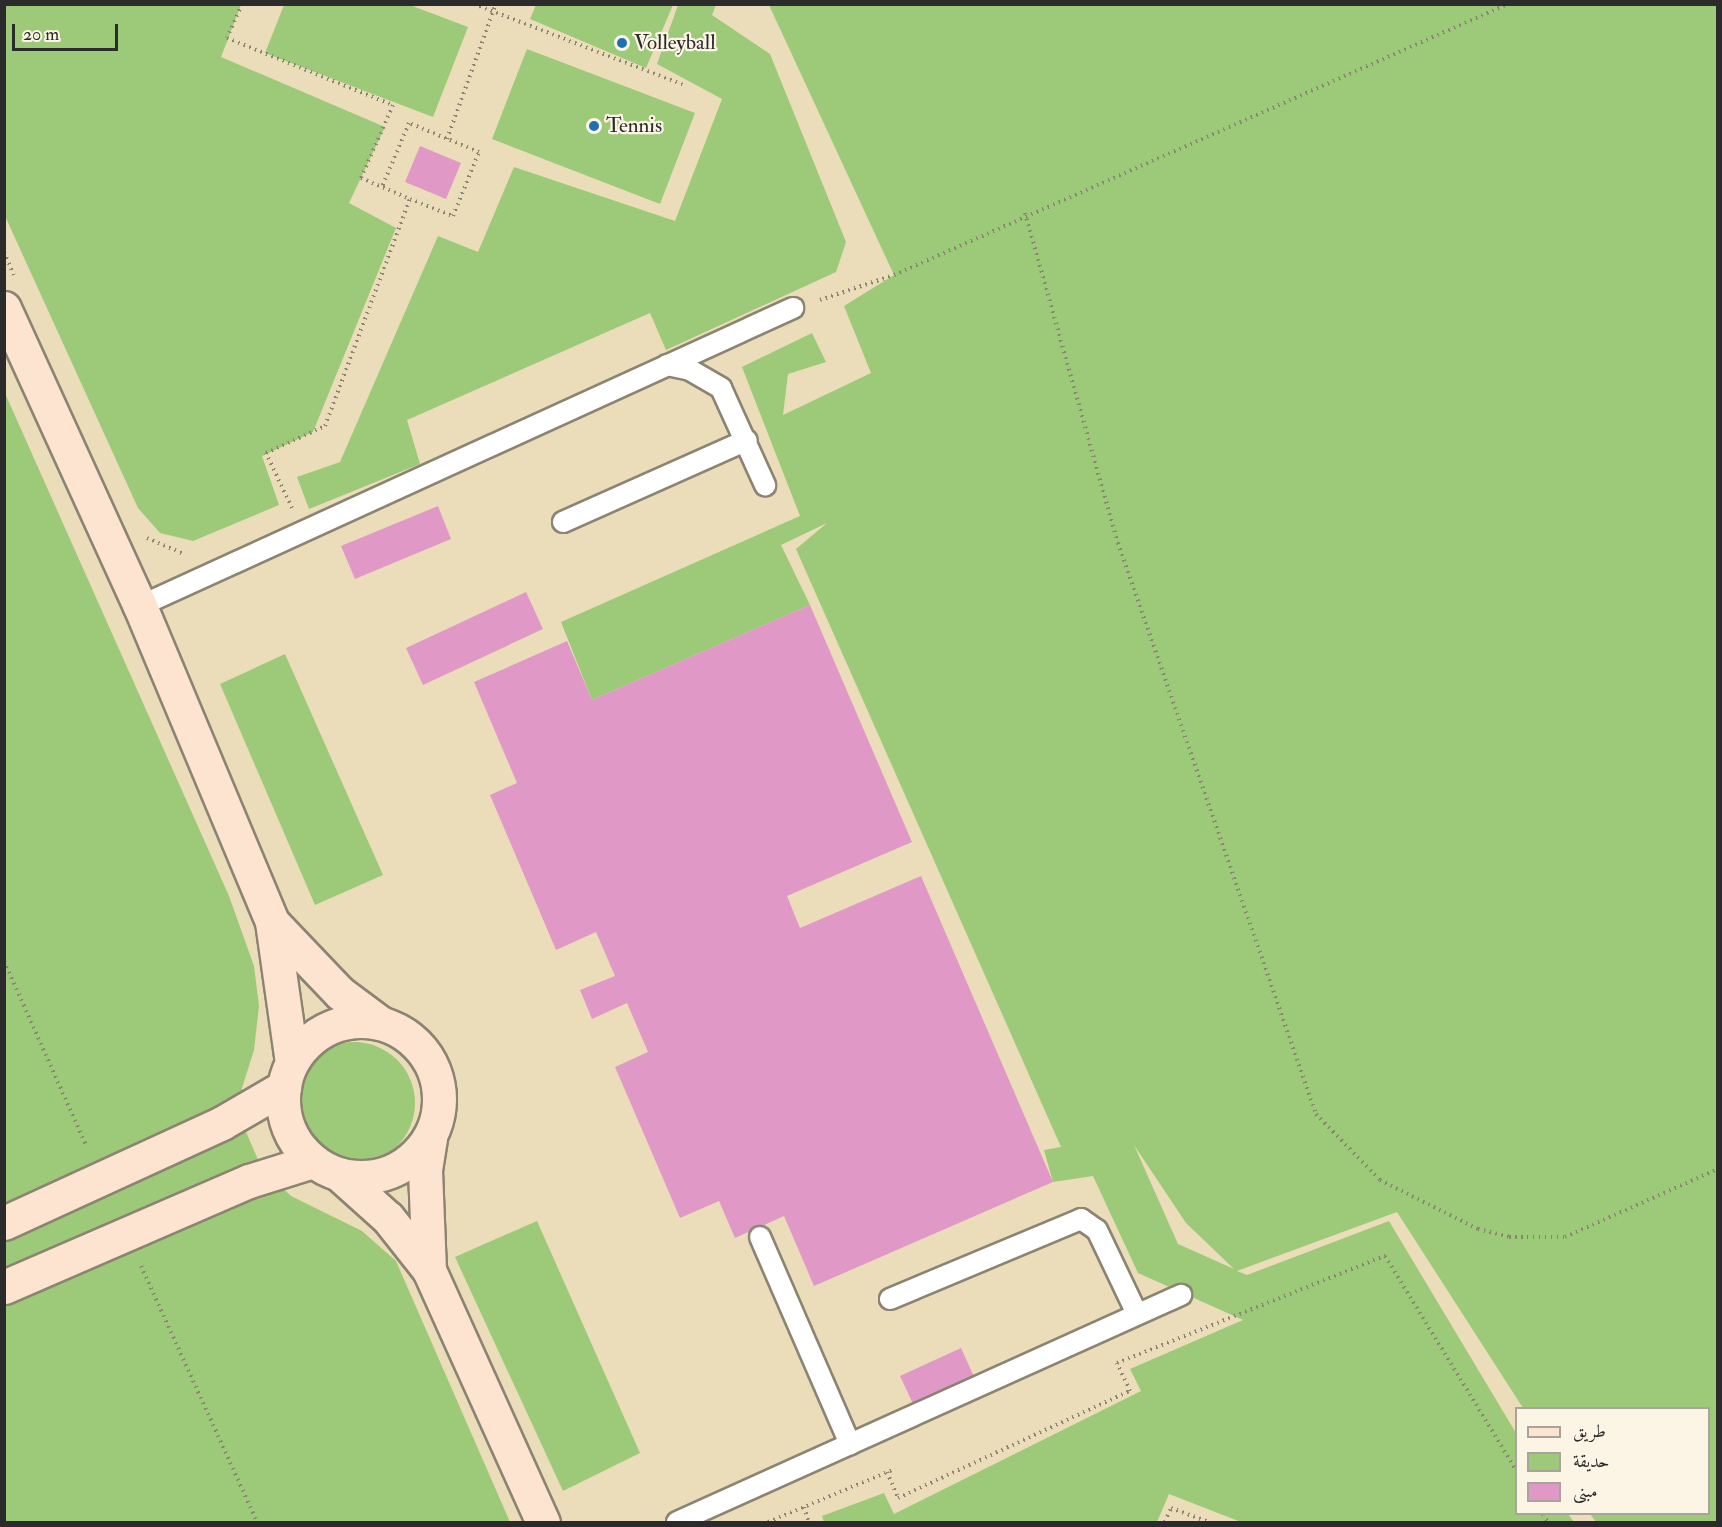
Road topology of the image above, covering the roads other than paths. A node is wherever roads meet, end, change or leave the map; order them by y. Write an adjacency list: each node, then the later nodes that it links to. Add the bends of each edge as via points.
1 (12, 297): 7 (street)
2 (793, 308): 3 (lane)
3 (667, 365): 4 (lane, via 721,388); 7 (lane)
4 (747, 440): 5 (lane); 6 (lane)
5 (765, 485)
6 (563, 522)
7 (140, 606): 8 (street)
8 (272, 922): 9 (street, via 340,993); 10 (street)
9 (379, 1022): 10 (street, via 329,1027 308,1041); 11 (street, via 406,1034 430,1063 438,1081 439,1110)
10 (288, 1074): 12 (street, via 289,1128); 13 (street, via 222,1123)
11 (430, 1138): 12 (street, via 391,1171 366,1177); 15 (street, via 425,1170)
12 (327, 1168): 15 (street, via 388,1218); 16 (street, via 249,1181)
13 (4, 1223)
14 (760, 1237): 20 (lane)
15 (429, 1270): 21 (street)
16 (4, 1287)
17 (1181, 1294): 19 (lane)
18 (890, 1299): 19 (lane, via 1081,1219 1097,1230)
19 (1137, 1314): 20 (lane)
20 (850, 1444): 22 (lane)
21 (543, 1522)
22 (677, 1522)

